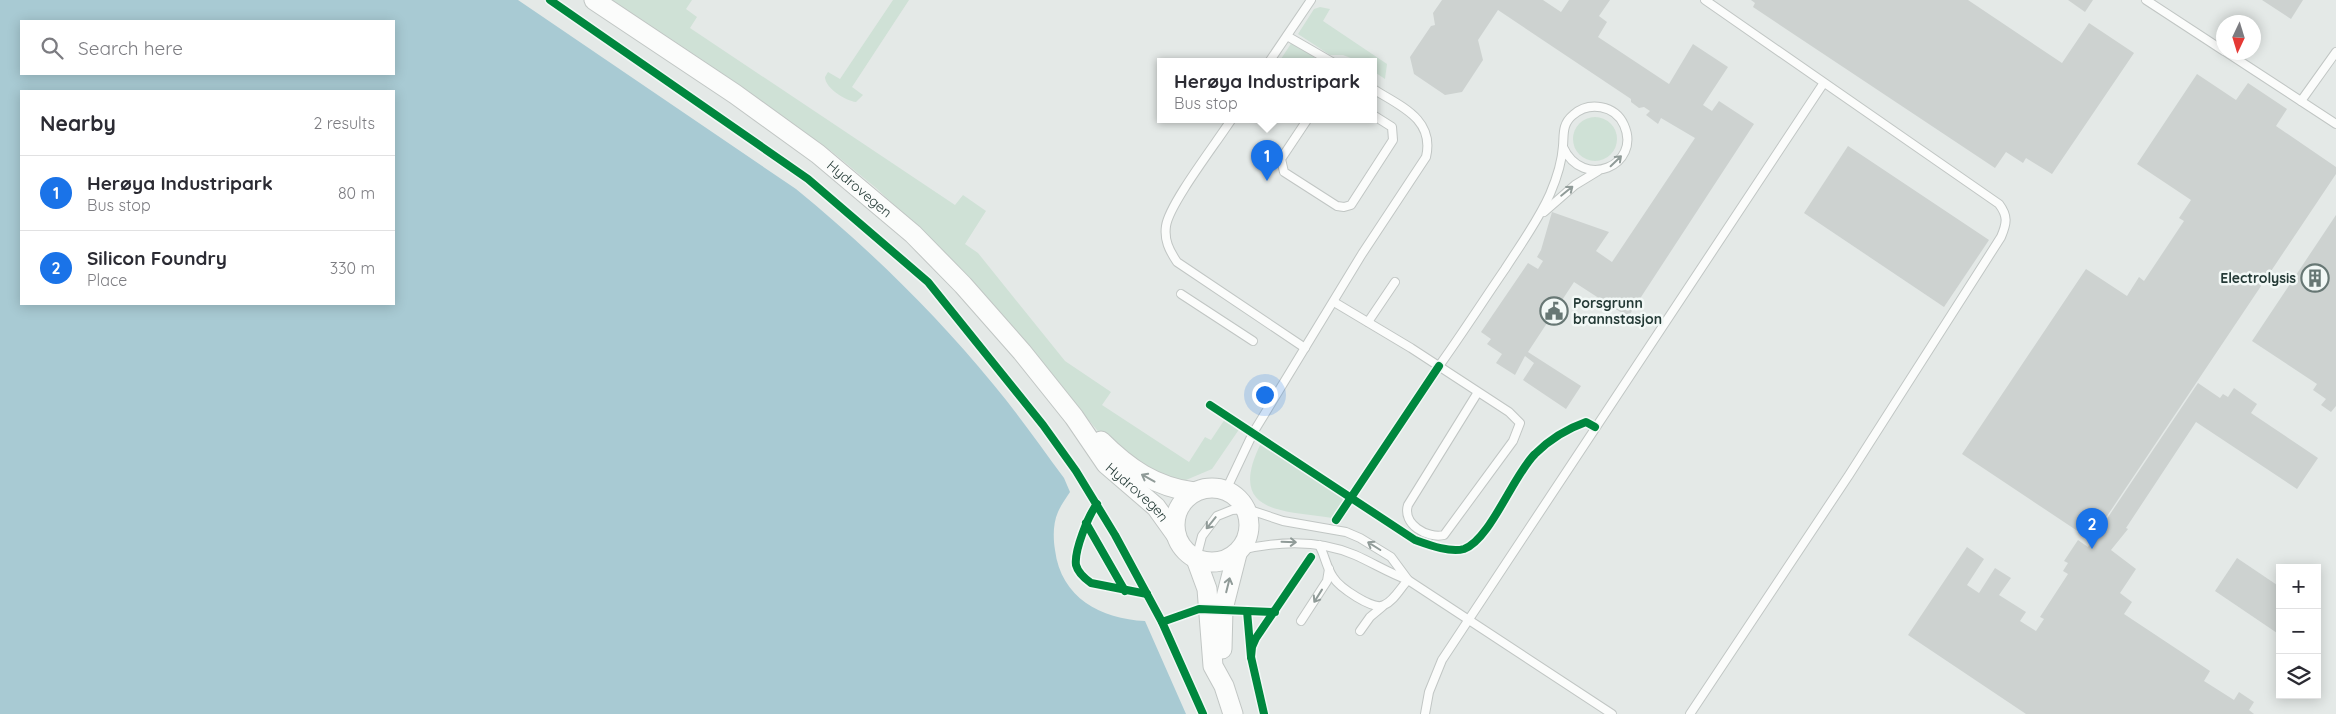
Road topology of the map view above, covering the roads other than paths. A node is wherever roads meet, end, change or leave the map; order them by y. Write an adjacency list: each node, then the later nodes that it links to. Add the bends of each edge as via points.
1 (594, 0): 29 (street, Hydrovegen, via 786,130 887,210 982,306)
2 (1311, 0): 5 (lane)
3 (1705, 0): 11 (lane)
4 (2146, 0): 6 (lane)
5 (1287, 36): 8 (lane); 9 (lane)
6 (2216, 46)
7 (2336, 52): 13 (lane)
8 (1272, 58)
9 (1325, 58)
10 (2237, 60): 13 (lane)
11 (1823, 84): 40 (lane); 47 (lane, via 1999,204 2007,224 1850,476)
12 (1377, 92): 23 (lane, via 1416,117 1426,132 1429,144 1426,156)
13 (2301, 102): 17 (lane)
14 (1377, 118): 16 (lane, via 1392,127 1394,140 1351,205 1344,207 1337,206 1284,172 1281,166 1281,159)
15 (1230, 123): 26 (lane, via 1169,214 1165,236 1167,244 1177,262)
16 (1305, 123)
17 (2336, 124)
18 (1563, 147): 19 (lane, via 1578,166 1584,170); 19 (lane, one-way to 18, via 1611,167 1626,149 1624,125 1616,115 1593,106 1583,108 1566,124 1562,134); 20 (lane, via 1556,179)
19 (1599, 171): 20 (lane, one-way to 19, via 1564,193)
20 (1539, 217): 27 (lane)
21 (1395, 282): 24 (lane)
22 (1181, 294): 25 (lane)
23 (1334, 302): 24 (lane); 26 (lane)
24 (1368, 322): 27 (lane)
25 (1253, 341)
26 (1306, 348): 30 (lane, via 1253,433)
27 (1439, 366): 28 (lane)
28 (1478, 392): 28 (lane, via 1509,412 1520,423 1519,429 1444,534 1430,535 1409,520 1406,510)
29 (1080, 426): 31 (street, Hydrovegen, one-way to 29, via 1174,489 1147,478); 33 (street, Hydrovegen, via 1106,464 1156,507)
30 (1226, 490): 31 (street, Hydrovegen, via 1210,488); 32 (street, via 1238,497)
31 (1194, 492): 33 (street, via 1177,510)
32 (1247, 509): 35 (street, via 1248,537); 36 (lane, one-way to 36, via 1217,516 1202,536); 38 (lane, one-way to 32, via 1391,557 1360,538 1346,532 1283,521)
33 (1176, 535): 36 (street, Hydrovegen, via 1187,554)
34 (1319, 545): 35 (lane, one-way to 34, via 1276,542); 37 (lane); 38 (lane, via 1356,556)
35 (1239, 552): 36 (street, via 1217,562); 43 (street, one-way to 35, via 1223,609)
36 (1196, 559): 43 (street, via 1207,590 1213,666)
37 (1328, 569): 39 (lane, via 1354,595 1368,603); 41 (lane, one-way to 41, via 1326,580)
38 (1408, 580): 39 (lane); 40 (lane)
39 (1383, 606): 42 (lane)
40 (1468, 620): 45 (lane, via 1436,673); 46 (lane)
41 (1302, 621)
42 (1360, 631)
43 (1224, 686): 44 (street)
44 (1233, 714)
45 (1425, 714)
46 (1612, 714)
47 (1690, 714)

